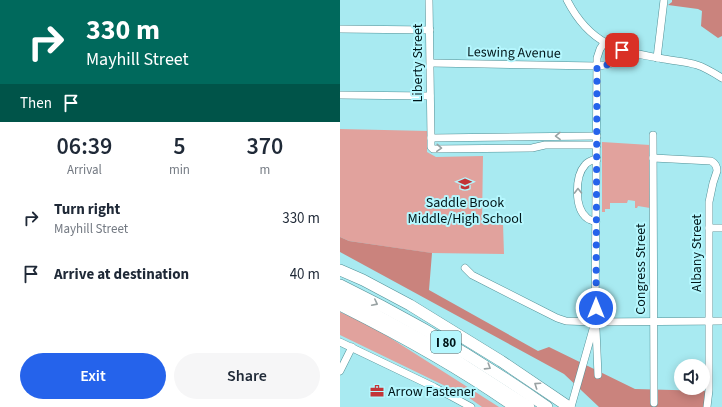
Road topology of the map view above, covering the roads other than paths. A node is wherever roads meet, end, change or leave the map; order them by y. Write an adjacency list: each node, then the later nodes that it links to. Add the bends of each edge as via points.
1 (429, 0): 5 (street, Liberty Street)
2 (567, 0): 6 (street, via 584,26)
3 (664, 0): 8 (street)
4 (340, 29): 5 (street)
5 (430, 30): 9 (street, Liberty Street)
6 (604, 43): 7 (street); 10 (street, via 597,58)
7 (622, 50): 8 (street); 10 (street, Leswing Avenue, via 616,61 608,66)
8 (657, 58): 11 (street, via 696,65)
9 (431, 63): 10 (street, Leswing Avenue); 13 (street, Liberty Street)
10 (597, 66): 15 (street)
11 (722, 78)
12 (340, 95): 13 (street)
13 (430, 96): 16 (street, Liberty Street)
14 (652, 135): 18 (street, Congress Street)
15 (597, 136): 16 (street, one-way to 16); 17 (street)
16 (431, 138): 17 (street, one-way to 17, via 433,148)
17 (597, 145): 19 (street)
18 (653, 158): 21 (street, Albany Street, via 711,161 716,165 718,171 712,183 709,202); 28 (street, Congress Street)
19 (597, 159): 20 (street); 20 (street, one-way to 19, via 587,218 583,212 577,192 584,166)
20 (596, 222): 31 (street)
21 (709, 228): 22 (street); 29 (street, Albany Street)
22 (722, 228)
23 (465, 268): 31 (street, via 472,275 557,318 566,321)
24 (343, 270): 41 (highway, I 80, one-way to 24, via 410,305)
25 (340, 285): 40 (highway, I 80, one-way to 40, via 446,342)
26 (340, 295): 39 (highway, I 80, via 437,348)
27 (340, 305): 38 (highway, via 435,356)
28 (653, 321): 29 (street); 31 (street); 36 (street, Congress Street)
29 (709, 321): 30 (street); 42 (street, Albany Street)
30 (722, 321)
31 (595, 322): 35 (street); 41 (street)
32 (340, 342): 33 (street)
33 (352, 347): 34 (street); 37 (street)
34 (340, 371)
35 (598, 375)
36 (654, 403)
37 (471, 407)
38 (515, 407)
39 (529, 407)
40 (547, 407)
41 (570, 407)
42 (708, 407)

